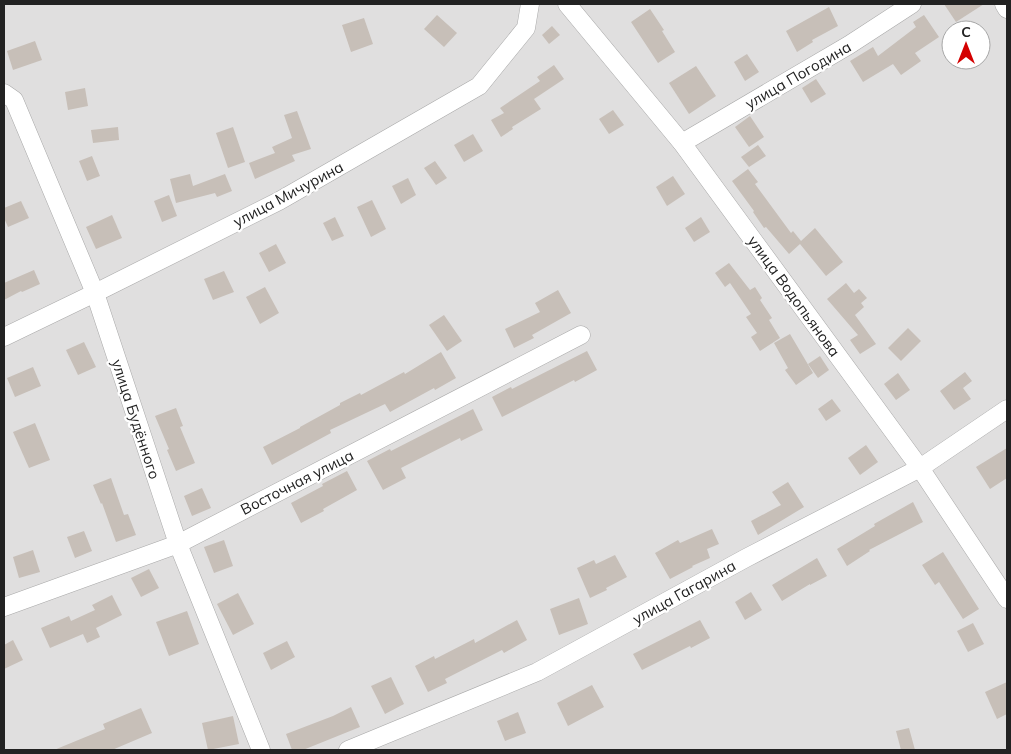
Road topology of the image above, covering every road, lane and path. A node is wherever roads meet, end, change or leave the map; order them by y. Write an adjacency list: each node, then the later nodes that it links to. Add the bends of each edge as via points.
1 (530, 4): 8 (street, улица Мичурина, via 526,28 479,86 279,201)
2 (567, 4): 7 (street, улица Водопьянова)
3 (912, 4): 7 (street, улица Погодина, via 850,45)
4 (1004, 4): 5 (street)
5 (1007, 9)
6 (4, 93): 8 (street, улица Будённого, via 14,100)
7 (682, 142): 12 (street, улица Водопьянова)
8 (95, 293): 10 (street, улица Мичурина); 13 (street, улица Будённого)
9 (581, 335): 13 (street, Восточная улица)
10 (4, 337)
11 (1007, 409): 12 (street, улица Гагарина)
12 (920, 468): 14 (street, улица Водопьянова); 17 (street, улица Гагарина, via 537,672)
13 (178, 544): 15 (street, Восточная улица); 16 (street, улица Будённого)
14 (1007, 599)
15 (4, 607)
16 (261, 750)
17 (348, 750)

